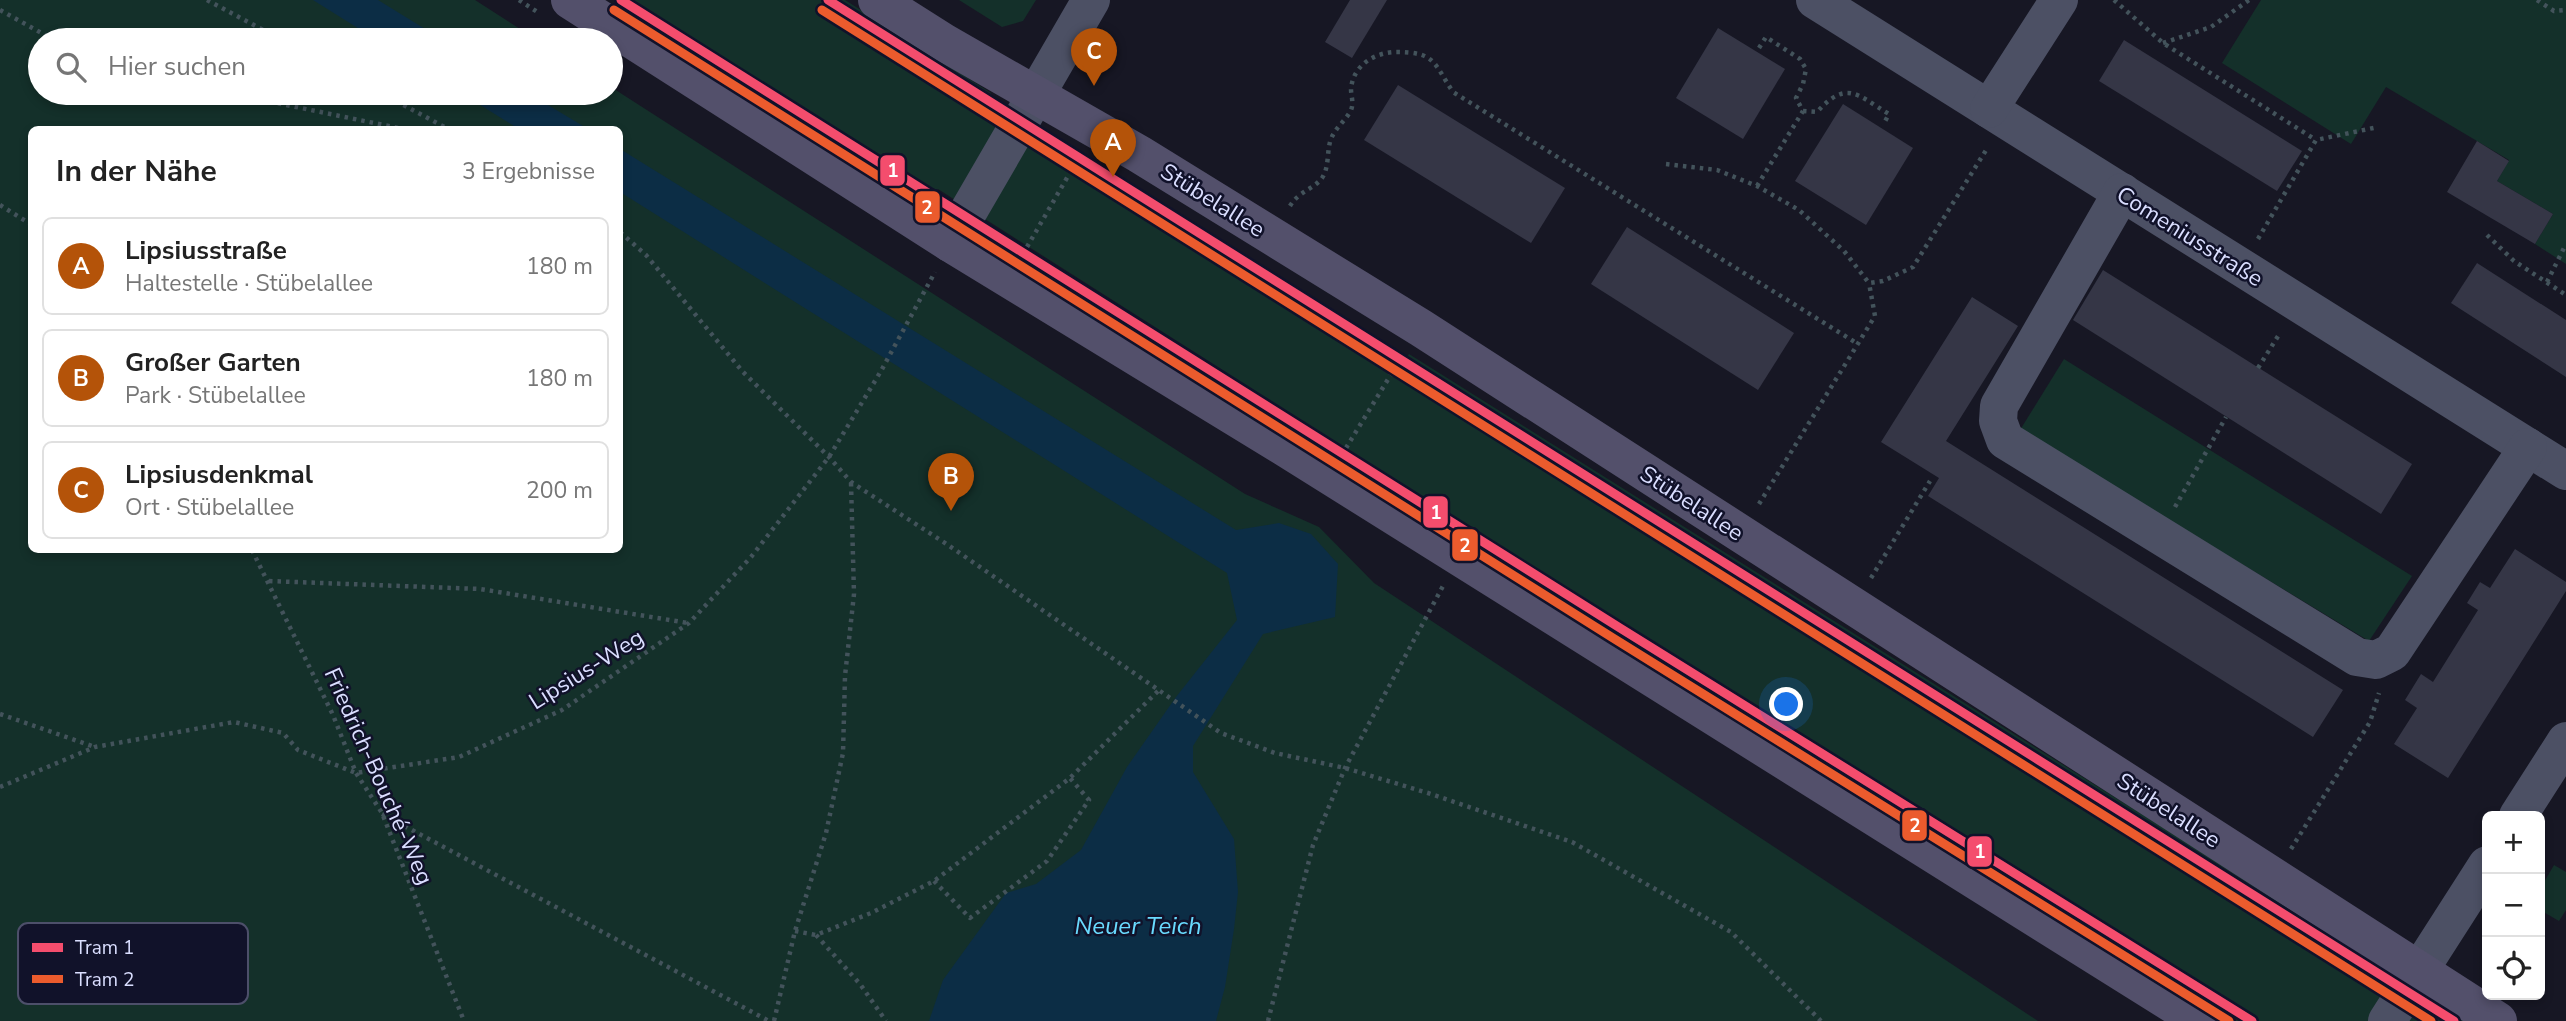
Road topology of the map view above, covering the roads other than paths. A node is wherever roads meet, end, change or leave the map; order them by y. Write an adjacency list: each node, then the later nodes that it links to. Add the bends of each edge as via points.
1 (570, 0): 6 (main road)
2 (877, 0): 8 (main road, Stübelallee)
3 (1091, 0): 8 (street)
4 (1815, 0): 9 (street, Comeniusstraße)
5 (2059, 0): 9 (street)
6 (611, 28)
7 (623, 36): 11 (main road)
8 (1037, 93): 11 (street); 17 (main road, Stübelallee, via 1421,328)
9 (1997, 115): 10 (street, Comeniusstraße)
10 (2122, 192): 12 (street, Comeniusstraße); 12 (street, via 1999,406 1998,421 2005,440 2357,657 2376,660 2392,652)
11 (944, 253): 18 (main road, via 1284,447)
12 (2528, 447): 13 (street, Comeniusstraße)
13 (2566, 471)
14 (2566, 741): 15 (street)
15 (2521, 811)
16 (2482, 874): 17 (street)
17 (2420, 972): 19 (street); 20 (main road, Stübelallee)
18 (2200, 1021)
19 (2387, 1021)
20 (2498, 1021)

